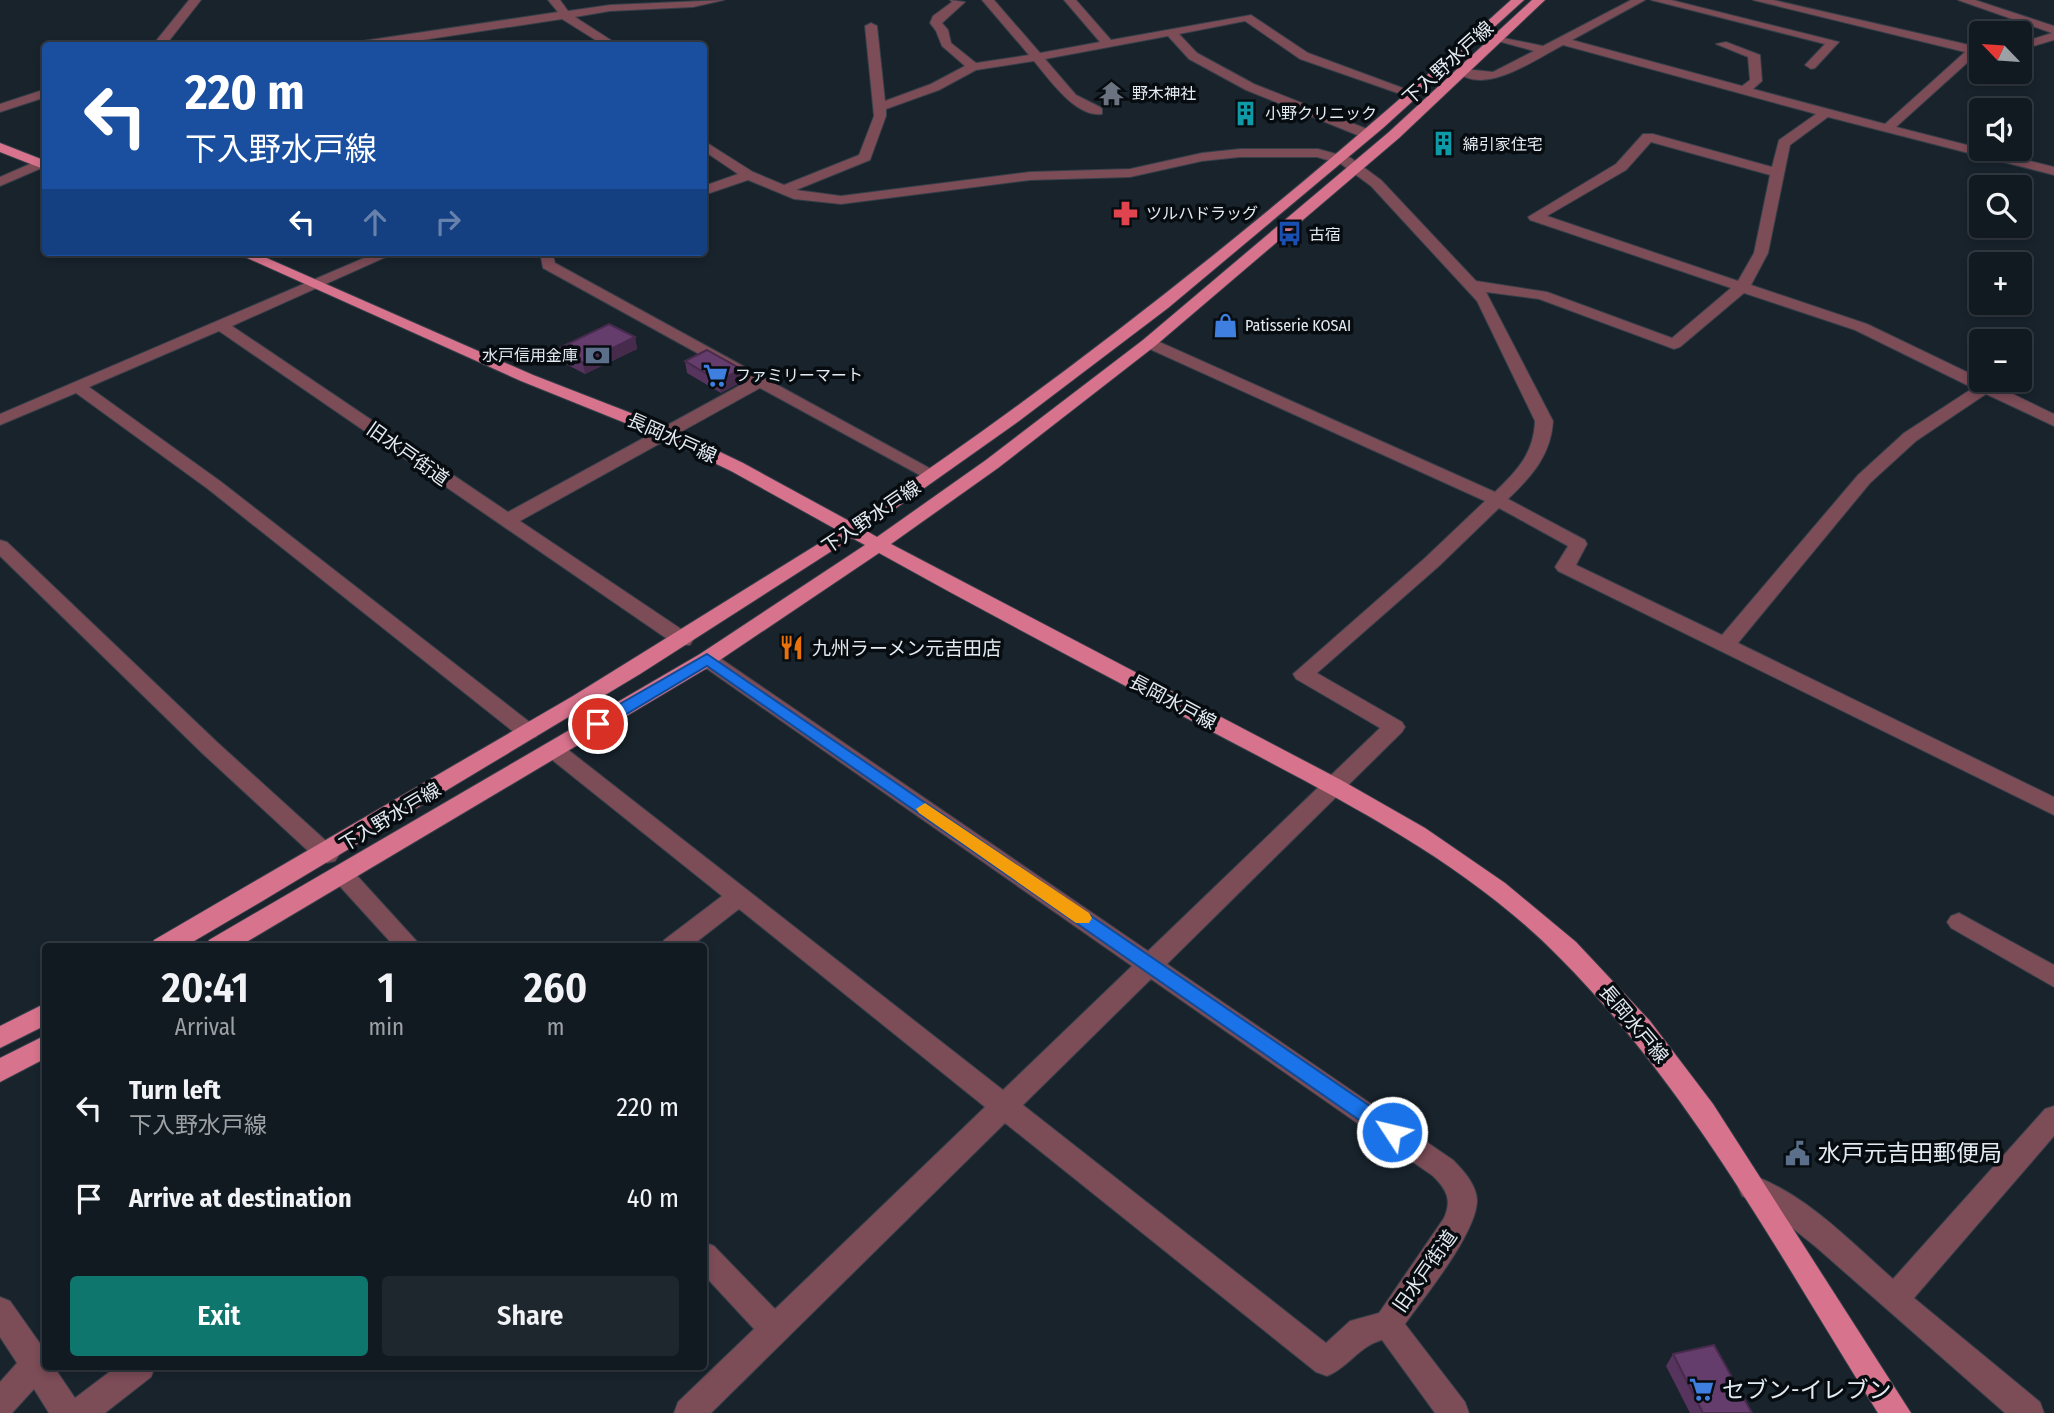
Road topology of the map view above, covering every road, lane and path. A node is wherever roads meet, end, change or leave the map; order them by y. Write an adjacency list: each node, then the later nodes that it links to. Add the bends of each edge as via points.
1 (211, 0): 13 (street)
2 (554, 0): 14 (street)
3 (718, 0): 14 (street)
4 (956, 0): 32 (street, via 959,2 936,23 946,44)
5 (988, 0): 30 (street)
6 (1070, 0): 25 (street)
7 (1518, 0): 36 (main road, 下入野水戸線)
8 (1539, 0): 19 (main road, 下入野水戸線)
9 (1639, 0): 20 (street)
10 (1657, 0): 31 (street, via 1833,42)
11 (1759, 0): 27 (street)
12 (1964, 0): 16 (street)
13 (194, 2): 21 (street)
14 (566, 16): 22 (street); 23 (street)
15 (871, 26): 37 (street)
16 (2054, 30)
17 (1171, 32): 25 (street); 36 (street, via 1247,18 1304,56); 42 (street, via 1193,56 1250,87)
18 (2054, 36): 24 (street)
19 (1498, 38): 28 (street); 33 (main road, 下入野水戸線)
20 (1562, 41): 28 (street); 34 (street)
21 (161, 42)
22 (407, 42)
23 (608, 42)
24 (2032, 43)
25 (1108, 44): 30 (street)
26 (1722, 44): 34 (street, via 1754,55 1756,81)
27 (1969, 46)
28 (1546, 50): 33 (street, via 1495,76)
29 (1969, 56): 41 (street)
30 (1039, 57): 32 (street); 39 (street, via 1073,98)
31 (1811, 65)
32 (973, 67): 37 (street, via 935,87)
33 (1464, 73): 47 (main road, 下入野水戸線)
34 (1743, 91): 40 (street)
35 (42, 94): 38 (street)
36 (1413, 94): 42 (main road, 下入野水戸線)
37 (879, 107): 52 (street, via 865,157)
38 (0, 108)
39 (1098, 111)
40 (1825, 113): 41 (street); 49 (street, via 1784,143)
41 (1887, 129): 48 (street)
42 (1367, 134): 45 (main road, 下入野水戸線)
43 (0, 146): 46 (main road)
44 (707, 147): 50 (street)
45 (1340, 159): 47 (street); 52 (street, via 1318,153 1240,153 1130,173 1030,176 841,200 815,199); 70 (main road, 下入野水戸線, via 1128,332)
46 (42, 165): 51 (street)
47 (1357, 166): 58 (street); 61 (main road, 下入野水戸線)
48 (2054, 171)
49 (1777, 173): 59 (street, via 1761,253); 59 (street, via 1648,137 1621,167 1535,217)
50 (748, 176): 52 (street); 53 (street)
51 (0, 182)
52 (786, 189)
53 (707, 190)
54 (250, 256): 57 (main road, 長岡水戸線)
55 (380, 256): 57 (street)
56 (545, 256): 62 (street, via 548,265)
57 (314, 284): 60 (street); 69 (main road, 長岡水戸線, via 527,378)
58 (1471, 285): 59 (street, via 1542,295 1674,344); 71 (street, via 1499,325 1544,421 1537,456)
59 (1742, 287): 63 (street, via 1861,327)
60 (220, 325): 64 (street); 72 (street, 旧水戸街道)
61 (1149, 342): 71 (street); 74 (main road, 下入野水戸線, via 1008,453)
62 (760, 381): 69 (street); 70 (street)
63 (1969, 381)
64 (78, 387): 67 (street); 79 (street, via 214,485)
65 (1978, 392): 77 (street, via 1910,437 1864,479)
66 (1992, 392): 68 (street)
67 (0, 420)
68 (2054, 421)
69 (666, 433): 72 (street); 73 (main road, 長岡水戸線)
70 (933, 475): 73 (main road, 下入野水戸線)
71 (1497, 500): 77 (street, via 1578,544 1565,567); 81 (street, via 1303,674 1394,727)
72 (506, 521): 76 (street, 旧水戸街道)
73 (852, 531): 74 (main road, 長岡水戸線); 76 (main road, 下入野水戸線)
74 (878, 545): 78 (main road, 下入野水戸線); 81 (main road, 長岡水戸線)
75 (0, 546): 83 (street)
76 (683, 640): 79 (main road, 下入野水戸線)
77 (1724, 646): 82 (street)
78 (707, 659): 80 (main road, 下入野水戸線); 91 (street, 旧水戸街道)
79 (528, 733): 83 (main road, 下入野水戸線)
80 (554, 750): 84 (main road, 下入野水戸線); 85 (street)
81 (1333, 786): 91 (street); 99 (main road, 長岡水戸線, via 1417,834 1497,889 1567,949 1641,1028)
82 (2054, 807)
83 (327, 855): 87 (main road, 下入野水戸線)
84 (343, 875): 88 (main road, 下入野水戸線); 89 (street)
85 (738, 895): 90 (street); 97 (street)
86 (1959, 922): 92 (street)
87 (170, 943)
88 (225, 943)
89 (406, 943)
90 (678, 943)
91 (1150, 964): 97 (street); 103 (street, 旧水戸街道, via 1444,1168 1460,1187 1464,1203 1458,1224)
92 (2054, 977)
93 (42, 1015): 94 (main road)
94 (0, 1038)
95 (42, 1047): 96 (main road)
96 (0, 1071)
97 (1005, 1105): 103 (street, via 1326,1362 1361,1331); 104 (street)
98 (2054, 1117): 101 (street)
99 (1752, 1187): 101 (street, via 1781,1201); 112 (main road, 長岡水戸線)
100 (707, 1258): 104 (street)
101 (1894, 1299): 113 (street)
102 (0, 1311): 105 (street)
103 (1388, 1325): 111 (street, 旧水戸街道)
104 (775, 1330): 110 (street)
105 (37, 1363): 107 (street); 108 (street)
106 (136, 1370): 109 (street)
107 (0, 1404)
108 (67, 1413)
109 (81, 1413)
110 (690, 1413)
111 (1454, 1413)
112 (1896, 1413)
113 (2029, 1413)

